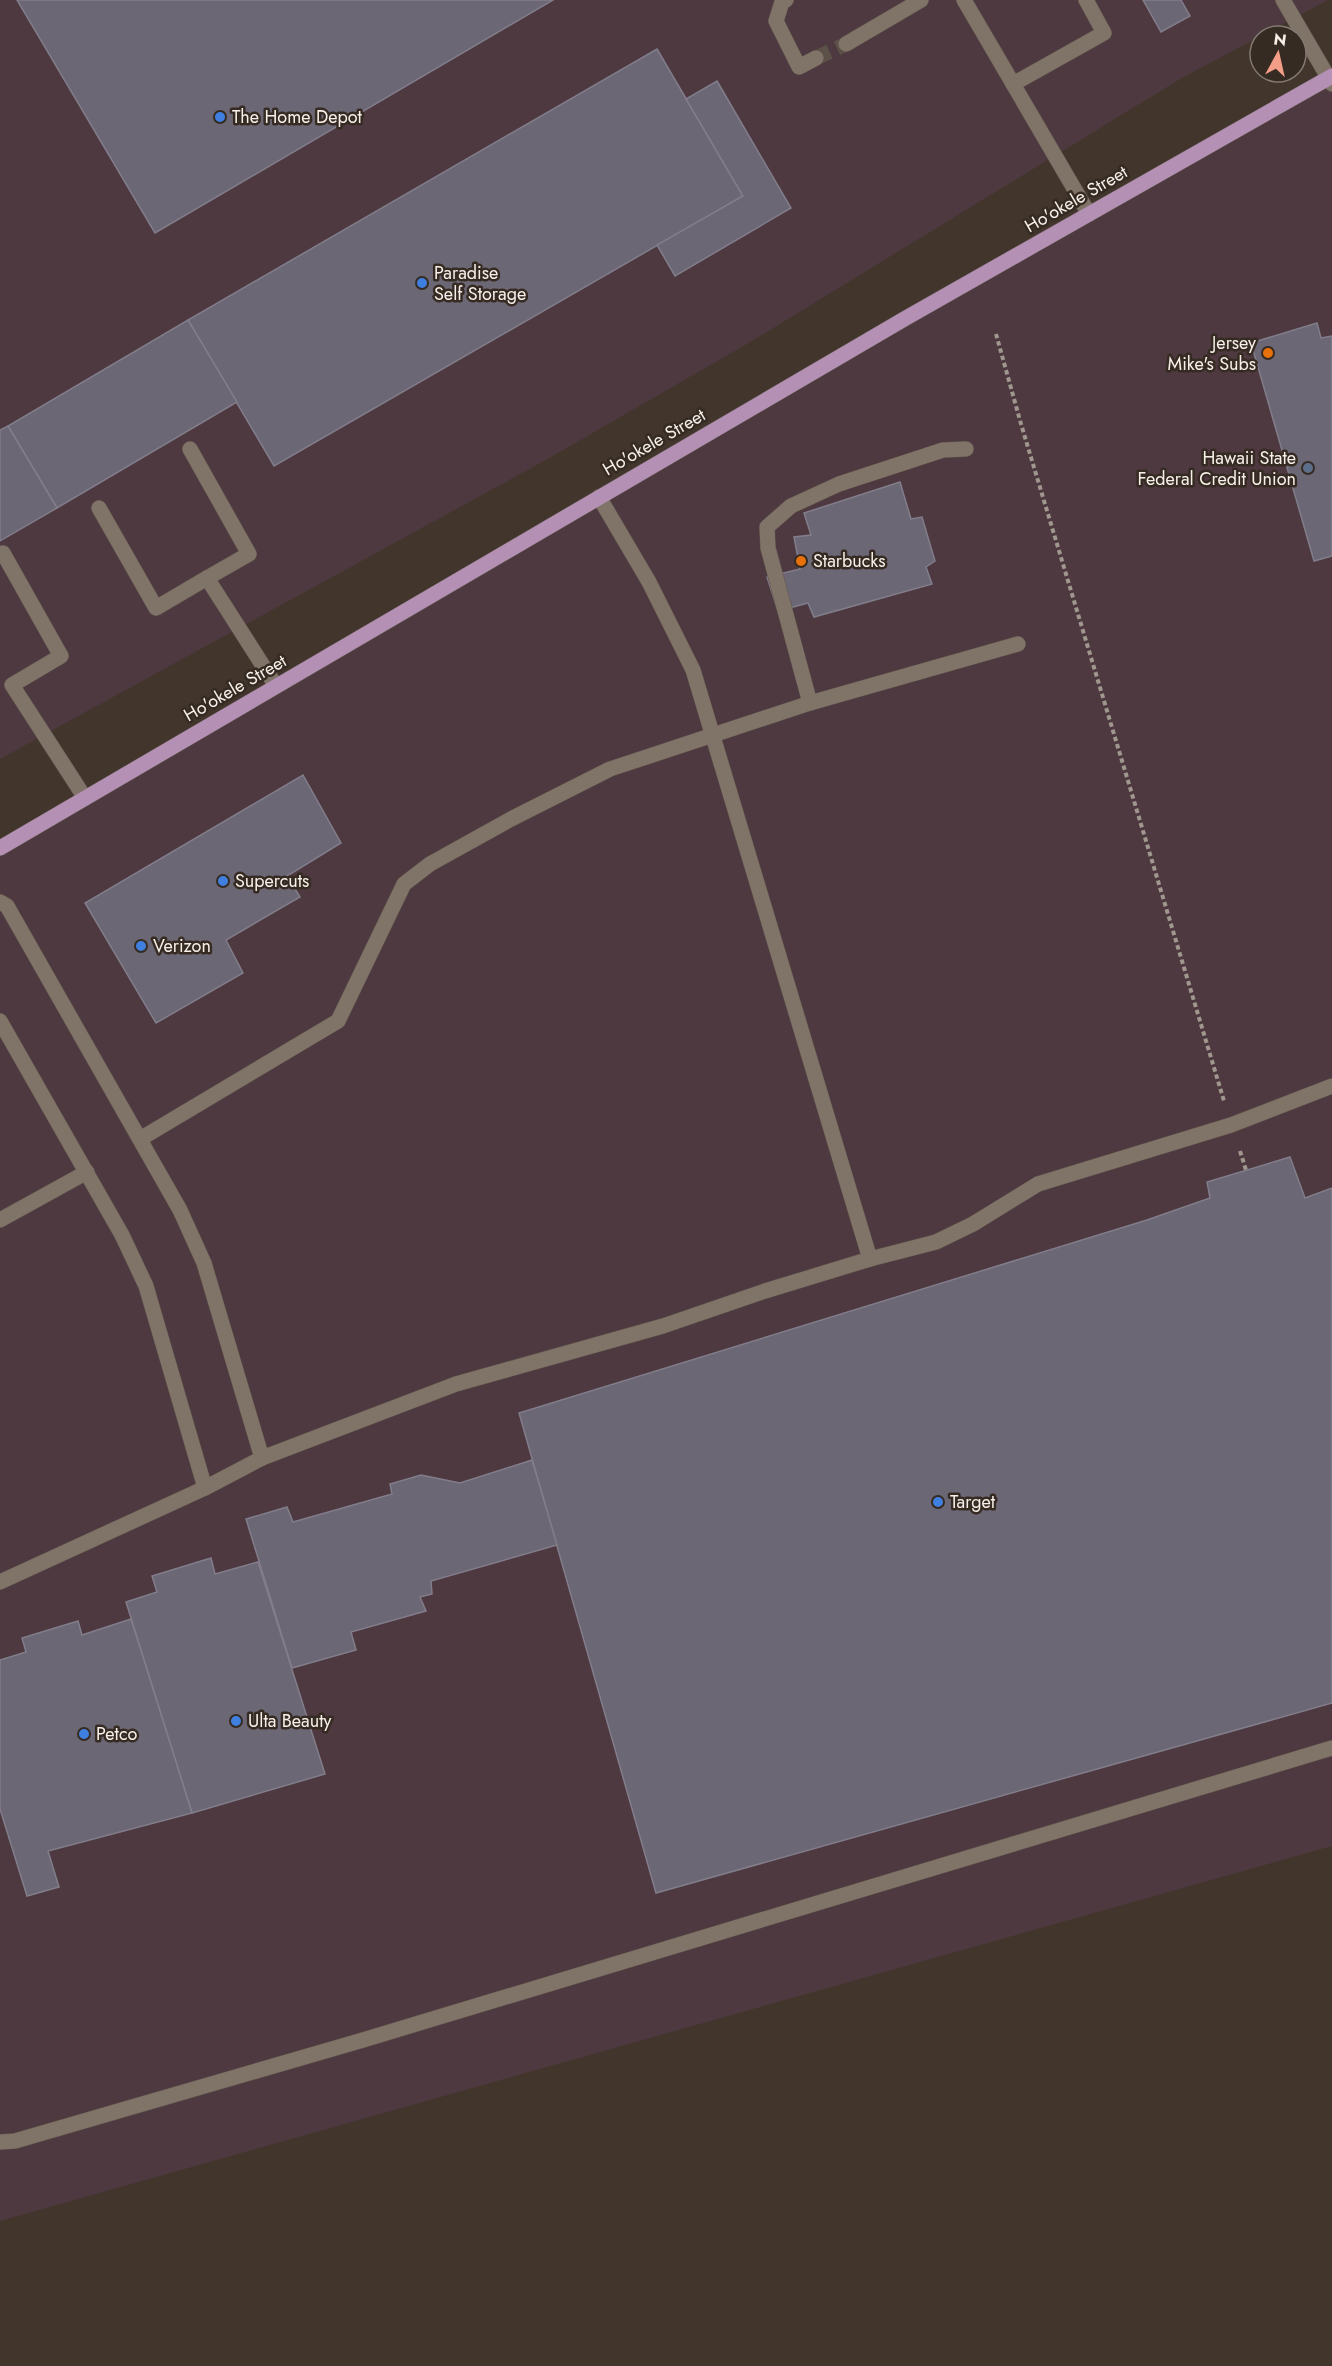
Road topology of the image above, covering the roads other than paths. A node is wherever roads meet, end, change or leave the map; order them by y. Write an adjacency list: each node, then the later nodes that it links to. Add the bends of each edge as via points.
1 (786, 0): 7 (street, via 776,21 799,67)
2 (921, 0): 6 (street)
3 (964, 0): 9 (street)
4 (1086, 0): 9 (street, via 1104,33)
5 (1283, 0): 8 (street)
6 (846, 44)
7 (816, 58)
8 (1331, 79): 10 (main road, Ho'okele Street)
9 (1013, 84): 10 (street)
10 (1089, 214): 13 (main road, Ho'okele Street)
11 (190, 449): 16 (street, via 249,554)
12 (966, 449): 20 (street, via 943,450 839,483 791,506 767,527 768,548)
13 (599, 496): 18 (main road, Ho'okele Street); 21 (street, via 649,582 693,670)
14 (99, 508): 16 (street, via 156,608)
15 (3, 554): 19 (street, via 61,656)
16 (207, 578): 18 (street)
17 (1018, 644): 20 (street)
18 (276, 686): 22 (main road, Ho'okele Street)
19 (6, 688): 22 (street)
20 (810, 703): 21 (street)
21 (713, 735): 27 (street, via 610,769 430,864 404,884 338,1021); 30 (street)
22 (85, 798): 23 (main road, Ho'okele Street)
23 (0, 848)
24 (0, 902): 27 (street, via 7,906)
25 (0, 1022): 28 (street)
26 (1332, 1086): 30 (street, via 1231,1125 1038,1184 936,1242)
27 (140, 1139): 31 (street, via 204,1263)
28 (87, 1172): 29 (street); 32 (street, via 146,1286)
29 (0, 1220)
30 (870, 1259): 31 (street, via 663,1326 456,1384)
31 (262, 1458): 32 (street)
32 (205, 1488): 33 (street)
33 (0, 1582)
34 (1332, 1748): 35 (street, via 363,2040 15,2141)
35 (0, 2142)

